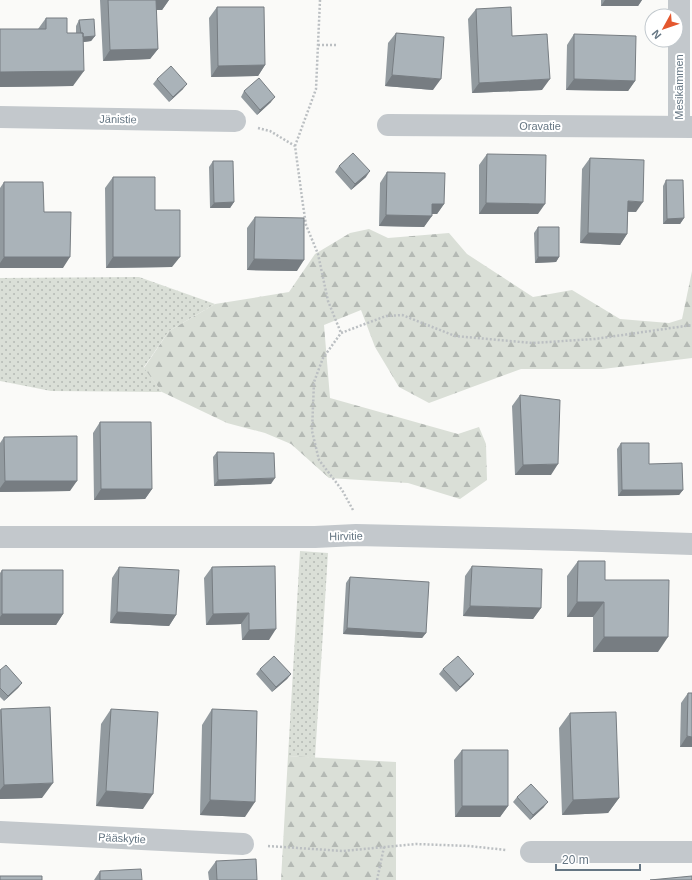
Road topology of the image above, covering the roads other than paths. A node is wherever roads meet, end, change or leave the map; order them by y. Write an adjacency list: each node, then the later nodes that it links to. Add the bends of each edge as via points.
1 (679, 0): 5 (street, Mesikämmen)
2 (0, 118): 3 (street, Jänistie)
3 (235, 121)
4 (388, 125): 5 (street, Oravatie)
5 (685, 127)
6 (0, 537): 7 (street, Hirvitie, via 356,536)
7 (692, 544)
8 (0, 832): 9 (street, Pääskytie)
9 (243, 844)
10 (531, 852): 11 (street)
11 (692, 852)

